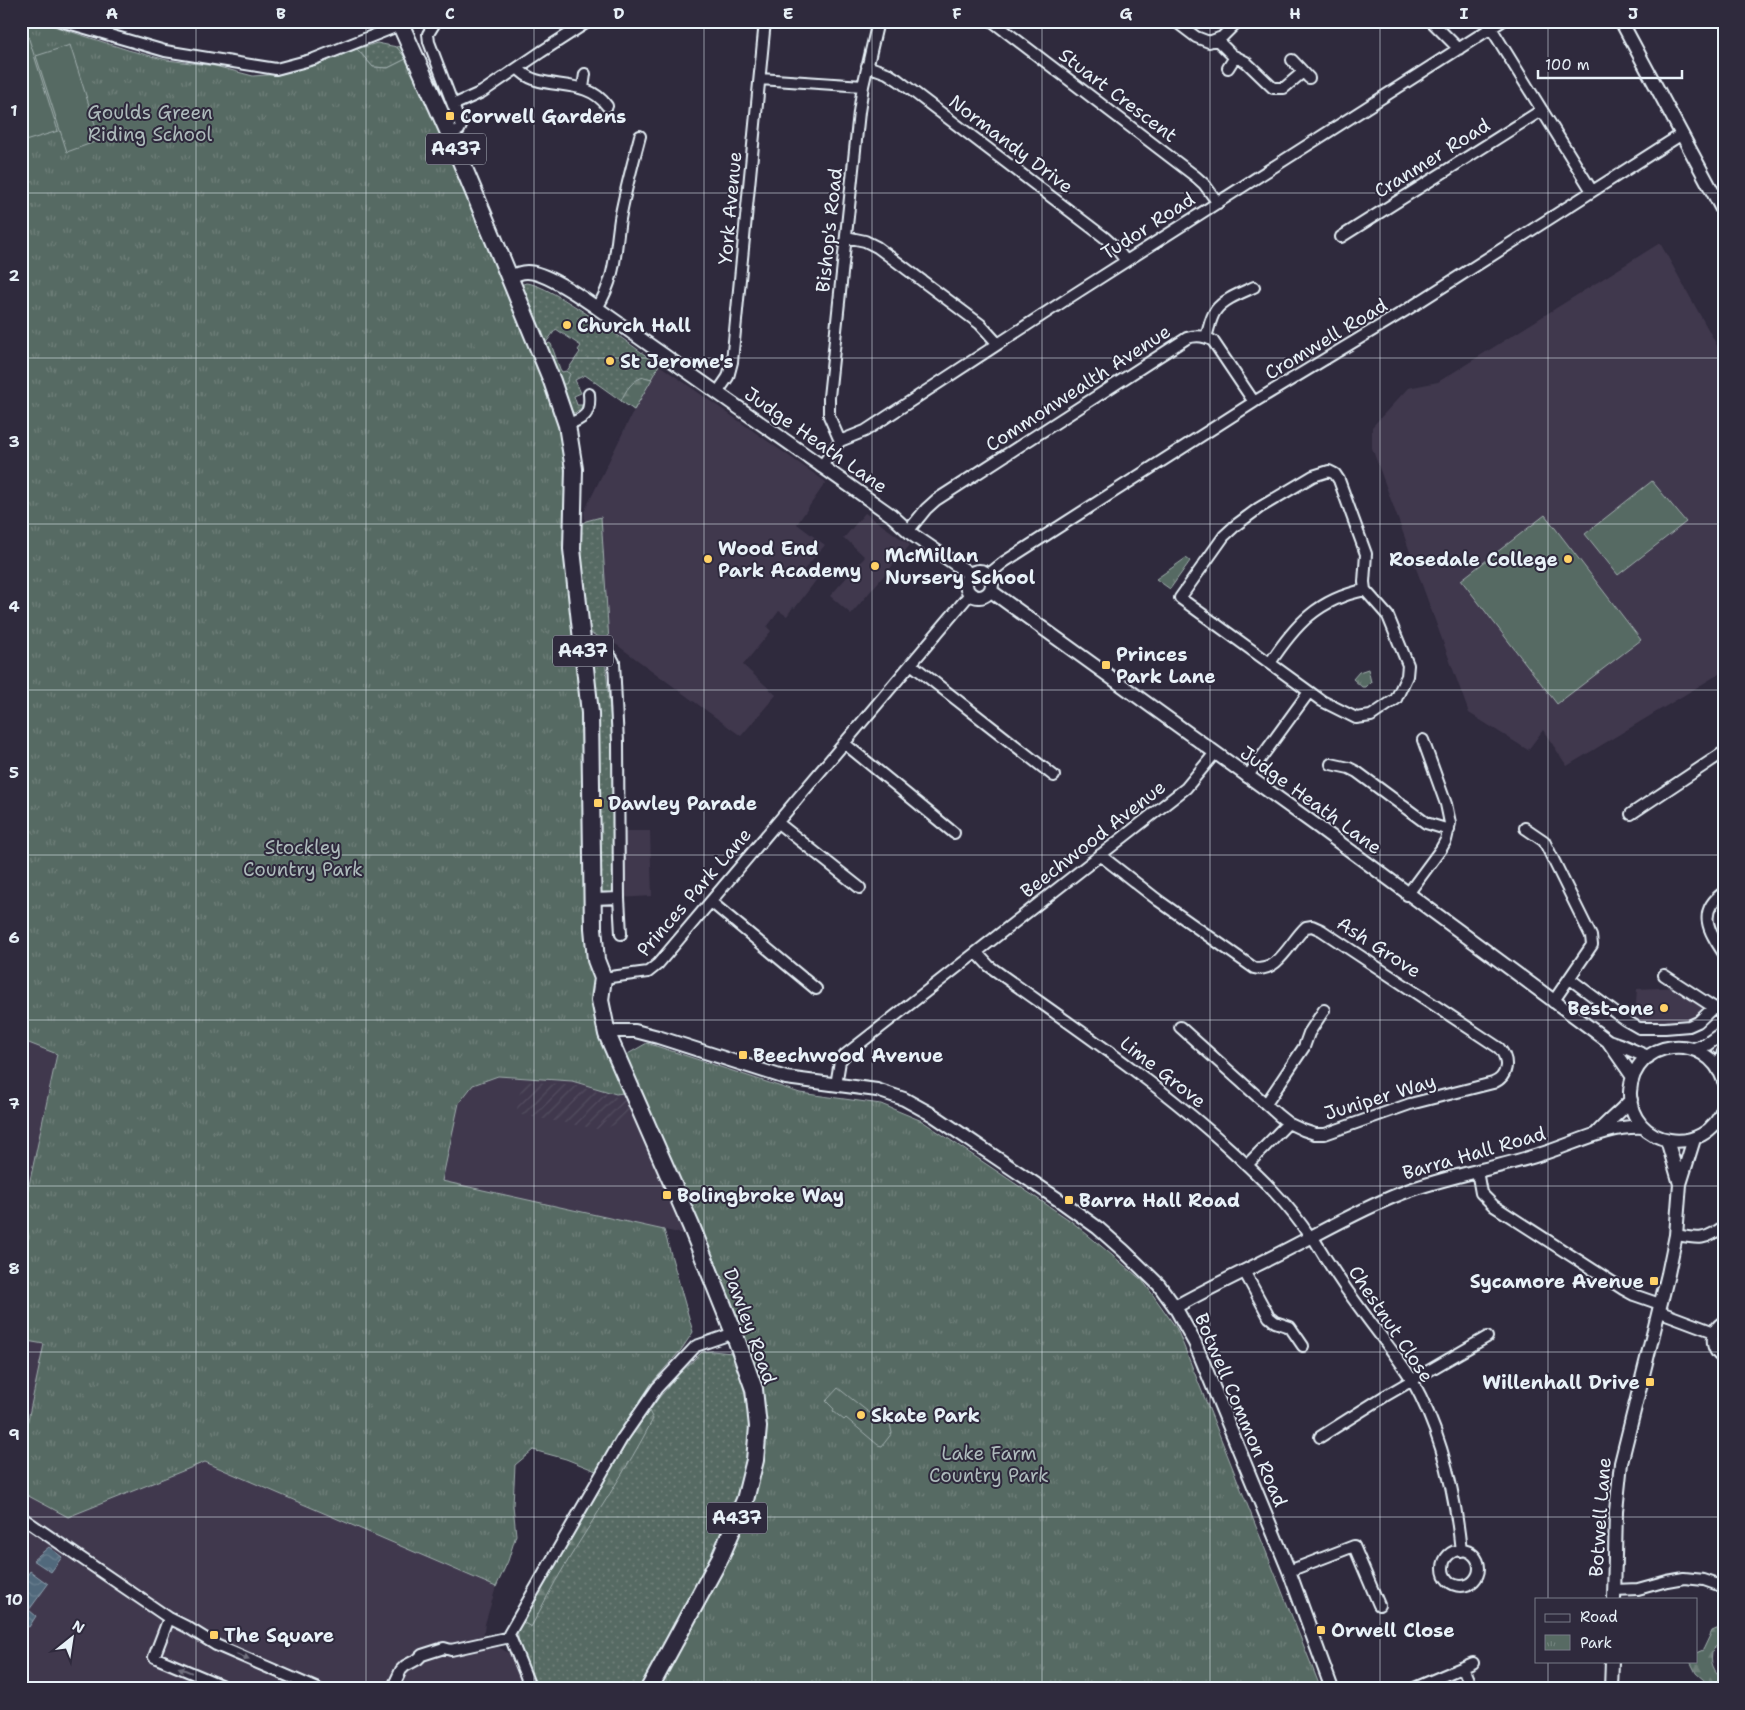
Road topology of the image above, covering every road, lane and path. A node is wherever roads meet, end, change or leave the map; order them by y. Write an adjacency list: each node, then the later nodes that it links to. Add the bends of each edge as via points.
1 (61, 21): 12 (street, via 165,51 276,69 314,59)
2 (436, 21): 25 (street, via 428,34 429,42)
3 (589, 21): 19 (street)
4 (765, 21): 22 (street, York Avenue)
5 (878, 21): 18 (street, Bishop's Road)
6 (992, 21): 33 (street, Stuart Crescent, via 1204,184)
7 (1174, 21): 14 (street, via 1202,40)
8 (1238, 21): 14 (street)
9 (1431, 21): 15 (street)
10 (1502, 21): 13 (street, Tudor Road)
11 (1620, 21): 28 (street)
12 (400, 23): 29 (main road, A437)
13 (1491, 28): 15 (street, Tudor Road); 27 (street)
14 (1217, 40): 16 (street)
15 (1459, 49): 33 (street, Tudor Road)
16 (1235, 57): 17 (street, via 1246,62 1276,89 1306,75); 20 (street)
17 (1292, 60)
18 (867, 66): 23 (street, Bishop's Road); 37 (street, Normandy Drive, via 898,80 1104,237)
19 (518, 68): 24 (street, via 527,78); 25 (street, via 482,92)
20 (1228, 68)
21 (585, 74): 24 (street)
22 (760, 78): 23 (street); 43 (street, York Avenue, via 732,362 728,377)
23 (863, 86): 36 (street, Bishop's Road)
24 (582, 88): 26 (street, via 596,94)
25 (453, 105): 29 (street, via 461,126)
26 (608, 106)
27 (1542, 110): 31 (street); 35 (street, Cranmer Road)
28 (1682, 134): 31 (street, Cromwell Road); 32 (street)
29 (450, 135): 38 (main road, A437)
30 (640, 136): 40 (street, via 641,150 622,211 611,279)
31 (1592, 191): 45 (street, Cromwell Road, via 1408,309)
32 (1721, 198): 34 (street)
33 (1218, 203): 37 (street, Tudor Road)
34 (1724, 212)
35 (1341, 236)
36 (846, 237): 42 (street, via 877,247 980,324); 47 (street, Bishop's Road, via 828,407)
37 (1126, 261): 42 (street, Tudor Road)
38 (508, 278): 40 (street, Judge Heath Lane, via 526,272 539,274); 46 (main road, A437)
39 (1254, 287): 41 (street, via 1216,310)
40 (597, 308): 43 (street, Judge Heath Lane)
41 (1206, 337): 45 (street, via 1215,344); 49 (street, Commonwealth Avenue, via 1187,338 936,500)
42 (998, 344): 47 (street, Tudor Road, via 865,431)
43 (717, 393): 48 (street, Judge Heath Lane)
44 (589, 394): 46 (street, via 587,414)
45 (1254, 402): 51 (street, Cromwell Road)
46 (567, 425): 55 (main road, A437, via 574,469 572,548)
47 (840, 441): 48 (street)
48 (821, 467): 49 (street, Judge Heath Lane)
49 (909, 530): 50 (street, Judge Heath Lane)
50 (970, 574): 51 (street, via 979,571); 54 (street, via 966,583)
51 (988, 574): 53 (street, via 993,581)
52 (1365, 590): 56 (street, via 1335,598 1316,610 1287,637); 56 (street, via 1366,554 1336,474 1329,471 1313,476 1258,508 1224,536 1180,598); 58 (street, via 1388,616 1408,665 1407,676 1396,699 1371,716 1356,718)
53 (991, 591): 54 (street, via 983,597); 62 (street, Judge Heath Lane)
54 (970, 594): 57 (street, Princes Park Lane)
55 (583, 648): 75 (street, via 605,651 614,662); 76 (main road, A437, via 591,732)
56 (1270, 663): 58 (street)
57 (911, 664): 60 (street, Princes Park Lane); 64 (street)
58 (1309, 692): 65 (street)
59 (1423, 740): 69 (street, via 1446,804 1450,823)
60 (844, 743): 67 (street, Princes Park Lane); 70 (street)
61 (1724, 752): 66 (street)
62 (1215, 754): 65 (street, Judge Heath Lane); 71 (street, Beechwood Avenue, via 1186,788)
63 (1331, 764): 69 (street, via 1357,772 1426,823)
64 (1054, 776)
65 (1247, 777): 74 (street, Judge Heath Lane)
66 (1631, 814)
67 (778, 823): 72 (street); 77 (street, Princes Park Lane)
68 (1525, 828): 83 (street, via 1544,841 1591,936 1592,945)
69 (1448, 830): 74 (street, via 1442,848)
70 (954, 833)
71 (1100, 855): 79 (street, Beechwood Avenue); 96 (street, Ash Grove, via 1254,968 1264,969 1276,963 1306,927 1321,930 1499,1048 1506,1059)
72 (860, 888)
73 (1724, 892): 80 (street, via 1708,911 1706,921)
74 (1407, 894): 85 (street, Judge Heath Lane)
75 (619, 898): 76 (street); 78 (street)
76 (593, 899): 82 (main road, A437, via 595,954)
77 (711, 902): 82 (street, Princes Park Lane, via 652,970); 84 (street)
78 (621, 934)
79 (977, 953): 99 (street, Beechwood Avenue, via 845,1055 840,1061); 109 (street, Lime Grove, via 989,966 1174,1100)
80 (1724, 954)
81 (1664, 975): 86 (street)
82 (603, 978): 91 (main road, A437, via 600,1000)
83 (1570, 979): 85 (street); 86 (street, via 1639,1028 1690,1026)
84 (816, 989)
85 (1553, 1002): 92 (street, Judge Heath Lane)
86 (1714, 1007): 88 (street)
87 (1324, 1010): 101 (street)
88 (1724, 1014)
89 (1180, 1026): 101 (street, Juniper Way)
90 (1724, 1032): 93 (street)
91 (607, 1034): 99 (street, Botwell Common Road, via 627,1030 640,1032 786,1078); 120 (main road, Dawley Road / A437)
92 (1608, 1041): 95 (street, Judge Heath Lane); 98 (street, Judge Heath Lane)
93 (1694, 1049): 95 (street, via 1672,1047); 97 (street, via 1710,1059)
94 (1724, 1052): 97 (street)
95 (1648, 1057): 98 (street)
96 (1504, 1073): 103 (street, Juniper Way, via 1493,1083 1410,1104 1325,1134 1310,1132)
97 (1722, 1076)
98 (1633, 1078): 100 (street)
99 (836, 1085): 116 (street, Botwell Common Road, via 886,1092 933,1114 1098,1228 1153,1277)
100 (1631, 1100): 105 (street); 106 (street, Barra Hall Road)
101 (1266, 1104): 103 (street, Juniper Way)
102 (1724, 1107): 104 (street)
103 (1288, 1122): 109 (street)
104 (1719, 1126): 107 (street)
105 (1643, 1127): 106 (street, Barra Hall Road); 108 (street)
106 (1597, 1133): 110 (street, Barra Hall Road, via 1557,1150)
107 (1694, 1139): 108 (street); 111 (street, Botwell Lane)
108 (1667, 1140): 111 (street, Botwell Lane)
109 (1247, 1165): 114 (street, Lime Grove)
110 (1477, 1171): 114 (street, Barra Hall Road, via 1401,1193); 117 (street, via 1481,1193 1494,1206 1623,1289)
111 (1680, 1184): 113 (street, Botwell Lane)
112 (1724, 1226): 113 (street, via 1702,1238)
113 (1676, 1234): 117 (street, Botwell Lane)
114 (1311, 1237): 115 (street, Barra Hall Road); 124 (street, Chestnut Close)
115 (1244, 1272): 116 (street, Barra Hall Road); 122 (street, via 1269,1317 1292,1329)
116 (1175, 1307): 128 (street, Botwell Common Road, via 1195,1343)
117 (1659, 1307): 119 (street); 130 (street, Botwell Lane, via 1618,1477)
118 (1724, 1321): 119 (street)
119 (1714, 1332): 123 (street, via 1713,1348)
120 (734, 1333): 133 (street, via 696,1346 657,1388 621,1440); 140 (main road, Dawley Road / A437, via 754,1389 758,1427 755,1460 745,1500 720,1558)
121 (1487, 1337): 124 (street)
122 (1303, 1346)
123 (1724, 1359)
124 (1412, 1381): 125 (street); 127 (street, Chestnut Close, via 1446,1462 1454,1494)
125 (1320, 1437)
126 (21, 1517): 132 (street)
127 (1461, 1551)
128 (1289, 1571): 131 (street, via 1354,1546); 141 (street, Botwell Common Road)
129 (1724, 1587): 130 (street, via 1684,1578)
130 (1614, 1594)
131 (1379, 1605)
132 (169, 1618): 136 (street, one-way to 132, via 154,1657); 137 (street, one-way to 137, via 216,1645)
133 (510, 1637): 138 (street, via 451,1650 424,1661 418,1659 403,1668); 139 (street)
134 (1612, 1662): 144 (street)
135 (1427, 1686): 142 (street); 143 (street, via 1468,1665)
136 (230, 1689)
137 (318, 1689)
138 (392, 1689)
139 (531, 1689)
140 (649, 1689)
141 (1332, 1689)
142 (1412, 1689)
143 (1472, 1689)
144 (1611, 1689)

